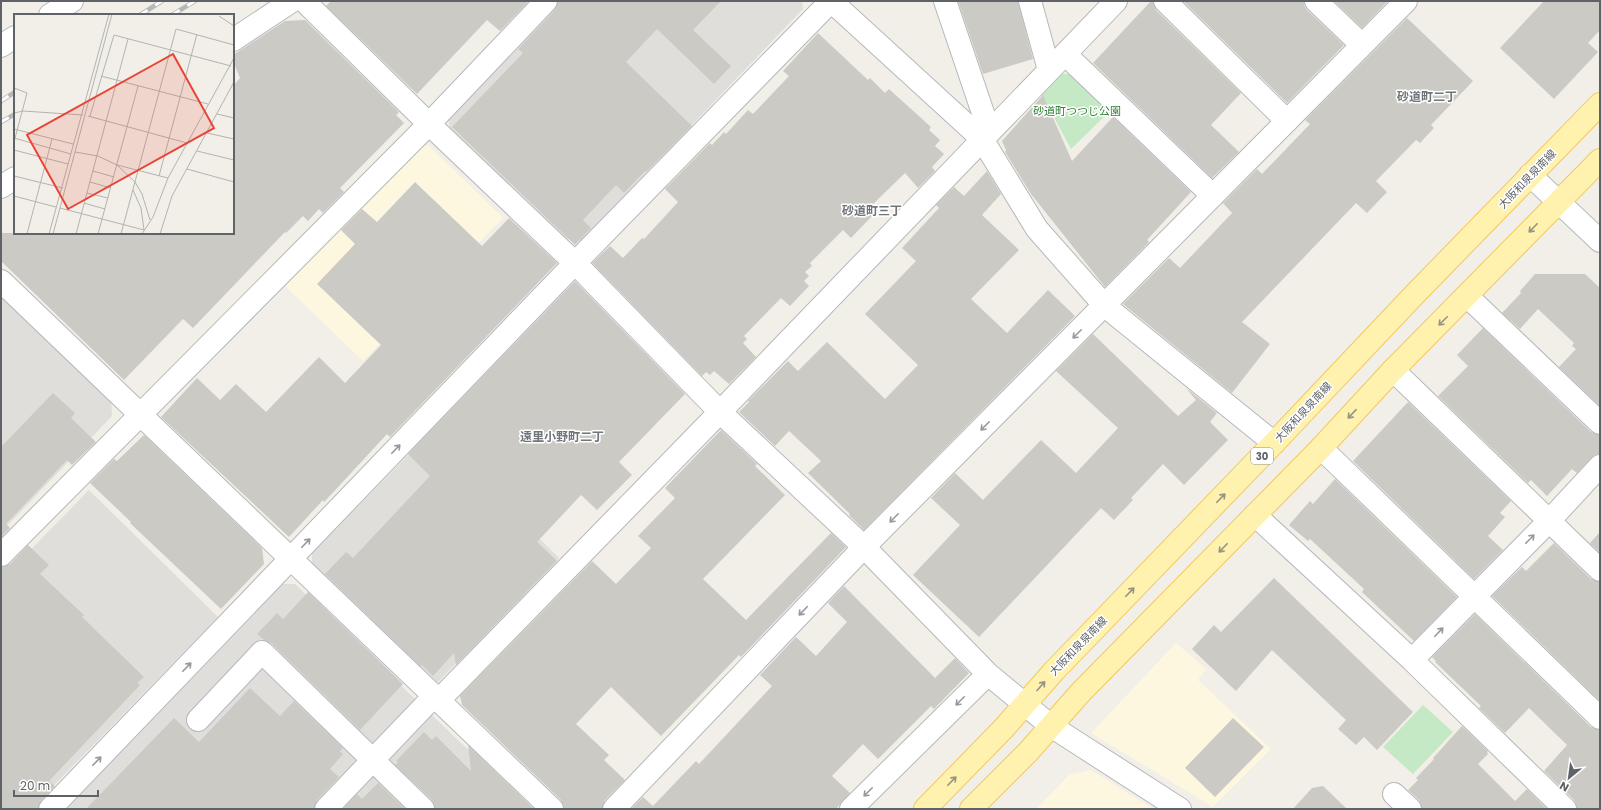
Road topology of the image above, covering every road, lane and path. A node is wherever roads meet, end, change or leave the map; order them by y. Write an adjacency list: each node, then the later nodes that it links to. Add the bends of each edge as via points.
1 (72, 1): 12 (street)
2 (292, 1): 14 (street)
3 (304, 1): 21 (street)
4 (546, 1): 21 (street)
5 (831, 1): 22 (street); 30 (street)
6 (945, 1): 22 (street, via 984,116)
7 (1030, 1): 18 (street)
8 (1116, 1): 17 (street)
9 (1165, 1): 20 (street)
10 (1316, 1): 15 (street)
11 (1406, 1): 15 (street)
12 (52, 14)
13 (14, 38): 16 (street)
14 (234, 39)
15 (1362, 45): 20 (street)
16 (1, 46)
17 (1065, 54): 18 (street); 27 (street)
18 (1049, 70): 22 (street)
19 (1600, 104): 24 (main road, 大阪和泉泉南線 / 30)
20 (1288, 121): 27 (street)
21 (429, 124): 30 (street); 36 (street)
22 (982, 139): 33 (street, via 1037,230); 35 (street)
23 (1600, 160): 28 (main road)
24 (1530, 175): 28 (street); 38 (main road, 大阪和泉泉南線 / 30)
25 (14, 179): 26 (street)
26 (1, 187)
27 (1213, 196): 33 (street)
28 (1558, 203): 29 (street); 32 (main road, one-way to 32)
29 (1600, 241)
30 (575, 263): 35 (street); 45 (street, one-way to 30)
31 (1, 281): 36 (street)
32 (1467, 296): 34 (main road, one-way to 34); 37 (street)
33 (1105, 306): 38 (street); 43 (street, one-way to 43)
34 (1394, 370): 39 (main road, one-way to 39); 42 (street)
35 (720, 412): 43 (street); 50 (street)
36 (140, 415): 44 (street); 45 (street)
37 (1600, 423)
38 (1274, 443): 51 (main road, 大阪和泉泉南線 / 30, one-way to 38)
39 (1321, 448): 41 (main road); 47 (street)
40 (1600, 466): 42 (street)
41 (1255, 515): 48 (street); 54 (main road, one-way to 54, via 1081,692)
42 (1549, 521): 46 (street); 47 (street, one-way to 42)
43 (864, 547): 49 (street); 61 (street, one-way to 61)
44 (1, 555)
45 (290, 559): 50 (street); 57 (street, one-way to 45)
46 (1600, 570)
47 (1474, 596): 48 (street, one-way to 47); 52 (street)
48 (1412, 660): 67 (street)
49 (988, 674): 51 (street); 62 (street, one-way to 62)
50 (436, 698): 55 (street); 60 (street)
51 (1024, 704): 54 (street); 63 (main road, 大阪和泉泉南線 / 30, one-way to 51)
52 (1600, 718)
53 (198, 720): 55 (street, via 262,652)
54 (1051, 726): 64 (main road); 65 (street)
55 (373, 760): 58 (street); 59 (street)
56 (1394, 794): 66 (street)
57 (50, 809)
58 (326, 809)
59 (424, 809)
60 (552, 809)
61 (614, 809)
62 (851, 809)
63 (925, 809)
64 (971, 809)
65 (1180, 809)
66 (1410, 809)
67 (1565, 809)

